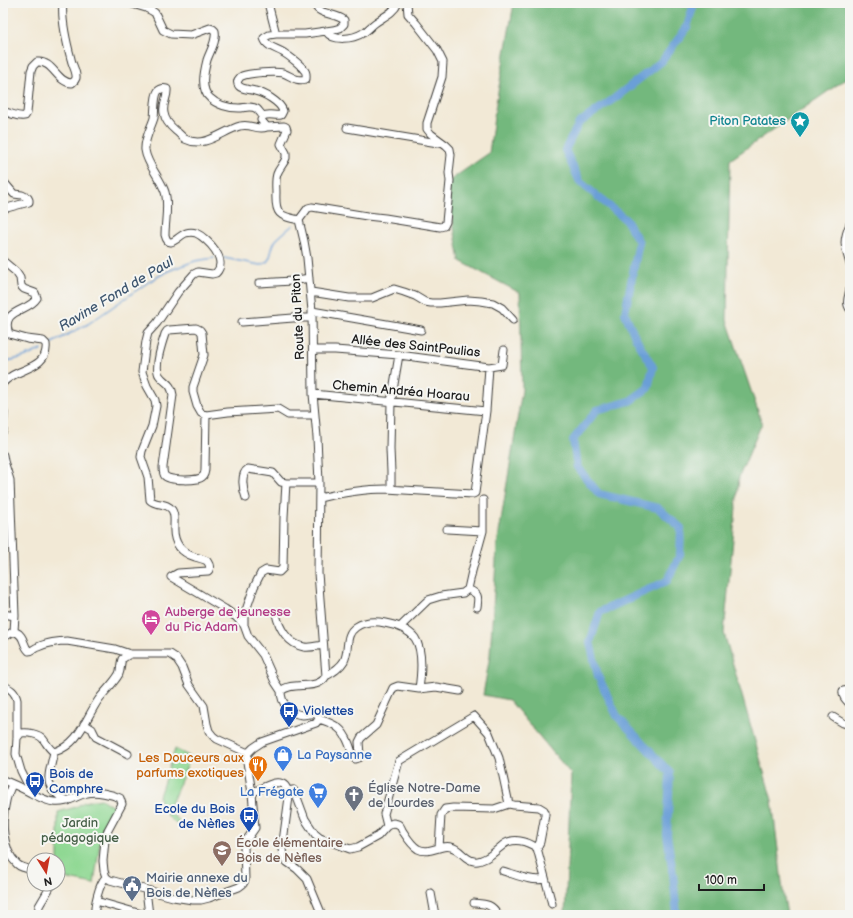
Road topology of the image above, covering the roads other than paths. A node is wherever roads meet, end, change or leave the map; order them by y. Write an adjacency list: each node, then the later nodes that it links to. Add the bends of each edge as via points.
1 (63, 3): 9 (street, via 68,50 76,75 75,80 66,82 48,65 37,62 31,71 27,114 22,117)
2 (129, 3): 10 (street, via 156,14 163,30 170,34 191,35 213,29 216,37 204,74 207,95 222,106 254,108)
3 (268, 3): 8 (street)
4 (398, 3): 7 (street, via 363,33 348,38 334,38)
5 (407, 3): 13 (street, via 408,14 437,50 443,62 442,77 427,123 427,129)
6 (314, 4): 7 (street, via 318,10 340,16 344,20 340,28)
7 (326, 31): 8 (street)
8 (276, 34): 10 (street, via 266,36 266,43 284,53 305,70 306,79 295,79 277,72 240,77 237,83 239,86 265,94 283,111 281,115)
9 (3, 112)
10 (263, 116): 11 (street, via 262,120)
11 (267, 128): 16 (street, via 286,127 281,144 286,158 277,174 275,204 282,215); 55 (street, via 246,124 210,140 189,140 172,128 166,119 163,104 167,89 163,88 156,95 154,119 145,147 147,158 165,191 166,239 173,242 187,232 197,234 210,243 220,262 216,273 194,274 149,331 146,341 142,372 156,406 152,426 141,454 148,477 150,500 172,509 177,544 187,554 209,563 208,571 178,573 171,577 225,609)
12 (347, 128): 13 (street)
13 (442, 142): 16 (street, via 450,149 451,155 444,226 312,207 308,208)
14 (3, 181): 15 (street, via 14,194 28,198 29,202)
15 (3, 209)
16 (299, 220): 20 (street, Route du Piton)
17 (850, 224): 19 (street, via 845,246)
18 (3, 261): 33 (street, via 16,272 21,286 35,293 37,298 35,302 9,314 5,318 5,327 9,334 46,344 46,353 40,360)
19 (850, 264)
20 (309, 278): 21 (street); 23 (street, Route du Piton)
21 (259, 283)
22 (850, 289): 24 (street, via 847,302)
23 (311, 292): 25 (street, Route du Piton); 26 (street, via 348,298 372,298 394,289 431,303 468,300 493,302)
24 (850, 309)
25 (312, 315): 27 (street); 28 (street); 29 (street, Route du Piton)
26 (513, 320)
27 (242, 322)
28 (421, 330)
29 (313, 350): 31 (street, Allée des SaintPaulias); 34 (street, Route du Piton)
30 (504, 350): 32 (street, Allée des SaintPaulias, via 502,365)
31 (399, 355): 32 (street, Allée des SaintPaulias); 35 (street)
32 (489, 367): 37 (street)
33 (3, 383)
34 (313, 394): 35 (street, Chemin Andréa Hoarau); 39 (street, Route du Piton)
35 (391, 402): 37 (street, Chemin Andréa Hoarau); 44 (street)
36 (3, 407): 40 (street)
37 (486, 411): 44 (street, via 475,493)
38 (206, 415): 38 (street, via 199,410 193,392 204,355 202,333 196,328 167,331 157,370 171,387 173,395 163,467 166,478 197,479 204,475); 39 (street, via 278,409 288,415)
39 (315, 415): 42 (street, Route du Piton)
40 (3, 431)
41 (3, 455): 54 (street, via 10,480)
42 (319, 482): 43 (street); 46 (street, Route du Piton)
43 (286, 484): 45 (street, via 280,482 274,473 248,469 244,473 243,485); 55 (street, via 283,568 280,572 266,570 261,573 244,616)
44 (391, 489): 46 (street, via 372,489)
45 (246, 498)
46 (319, 498): 59 (street, Route du Piton, via 318,573)
47 (483, 500): 49 (street)
48 (447, 529): 49 (street)
49 (484, 531): 50 (street)
50 (468, 589): 51 (street, via 478,595); 56 (street, via 463,593 428,600)
51 (477, 607)
52 (3, 614): 54 (street)
53 (276, 614): 59 (street, via 280,628 294,642 302,647)
54 (15, 616): 57 (street)
55 (244, 625): 65 (street)
56 (400, 627): 61 (street, via 374,621 357,626 349,636 344,662); 63 (street, via 415,639 418,648 421,663)
57 (14, 631): 58 (street); 60 (street, via 22,636 29,651 40,646 68,641 115,648)
58 (3, 638)
59 (323, 645): 61 (street, Route du Piton)
60 (130, 654): 70 (street, via 122,659 118,675); 74 (street, via 170,654 176,658 189,685 204,706 209,731 217,739)
61 (326, 676): 65 (street, via 320,683 285,688)
62 (3, 685): 72 (street, via 16,696)
63 (419, 689): 66 (street, via 436,687); 69 (street, via 398,686 393,688 376,725 364,734 359,742 360,755 356,759 340,728)
64 (850, 690): 67 (street, via 843,693)
65 (281, 691): 69 (street, via 282,700 290,711 304,715 316,714)
66 (460, 691)
67 (850, 704)
68 (833, 717): 71 (street)
69 (319, 719): 74 (street, via 312,724 262,742)
70 (84, 724): 73 (street, via 71,742); 75 (street, via 92,729 96,737)
71 (850, 725)
72 (18, 738): 73 (street, via 24,732 41,737); 79 (street, via 17,759)
73 (54, 752): 81 (street, via 48,777 49,784 51,789)
74 (248, 753): 80 (street)
75 (128, 754)
76 (3, 780): 77 (street)
77 (12, 784): 79 (street); 86 (street, via 4,811 5,841 16,863)
78 (288, 791): 80 (street, via 284,784 276,782); 83 (street, via 295,792 305,819 315,834 350,849 358,848 378,836); 100 (street, via 283,856 307,879)
79 (32, 793): 81 (street, via 53,802)
80 (252, 793): 90 (street, via 255,828 244,846 243,884 201,900 173,897)
81 (68, 801): 88 (street, via 87,793 107,793 120,798 122,804 105,840 103,861)
82 (509, 804): 83 (street, via 499,758 489,733 474,716 399,761 384,814); 84 (street, via 494,809 445,809 441,815); 85 (street, via 539,807 544,810 544,822)
83 (387, 826): 84 (street, via 399,824 419,849 430,851)
84 (439, 848): 85 (street, via 456,848 468,860 475,862 484,860 504,844 513,841 520,840)
85 (537, 848): 89 (street)
86 (26, 868)
87 (503, 871): 89 (street, via 532,880)
88 (106, 877): 90 (street); 93 (street)
89 (545, 879): 95 (street)
90 (146, 890): 99 (street)
91 (47, 892): 96 (street, via 39,906)
92 (431, 893): 101 (street)
93 (96, 901): 97 (street); 98 (street)
94 (474, 903): 102 (street, via 490,905)
95 (552, 904)
96 (38, 915)
97 (95, 915)
98 (145, 915)
99 (149, 915)
100 (322, 915)
101 (435, 915)
102 (498, 915)

